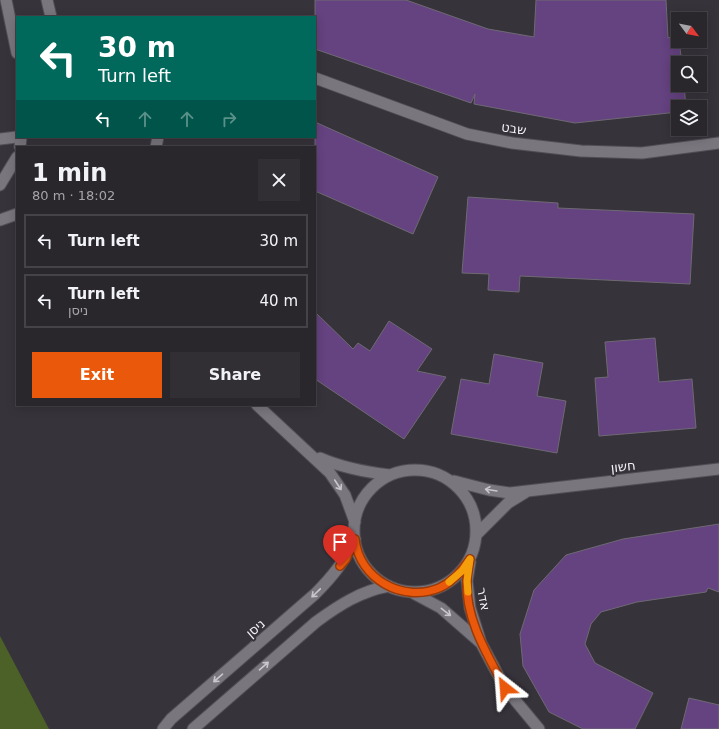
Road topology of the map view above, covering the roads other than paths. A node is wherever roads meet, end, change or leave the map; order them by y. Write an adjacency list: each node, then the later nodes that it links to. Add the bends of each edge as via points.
1 (6, 0): 4 (street)
2 (47, 0): 3 (street)
3 (51, 16)
4 (16, 48)
5 (316, 78): 8 (street, שבט, via 467,134 512,143 581,151 642,153)
6 (16, 137): 7 (street)
7 (0, 139)
8 (719, 143)
9 (16, 159): 10 (street)
10 (0, 185)
11 (16, 214): 12 (street)
12 (0, 220)
13 (258, 406): 14 (street)
14 (314, 456): 16 (street, via 339,467); 19 (street, one-way to 19, via 345,495)
15 (719, 469): 18 (street, חשון)
16 (390, 475): 17 (street, via 404,470 419,469 429,470); 19 (street, via 367,492)
17 (452, 480): 18 (street, חשון, one-way to 17, via 490,490); 20 (street, via 470,502 475,514)
18 (530, 490): 20 (street, חשון, via 508,503)
19 (355, 522): 21 (street)
20 (476, 535): 22 (street, via 476,544)
21 (355, 539): 23 (street, via 361,561 370,573); 26 (street, ניסן, one-way to 26, via 346,559 315,594)
22 (470, 559): 24 (street, via 462,571 440,588); 25 (street, אדר, via 467,581 470,608)
23 (389, 586): 24 (street); 27 (street, one-way to 23, via 331,610 372,589)
24 (412, 593): 25 (street, אדר, one-way to 25, via 441,608)
25 (481, 643): 28 (street, אדר, via 505,688)
26 (163, 729)
27 (193, 729)
28 (539, 729)

